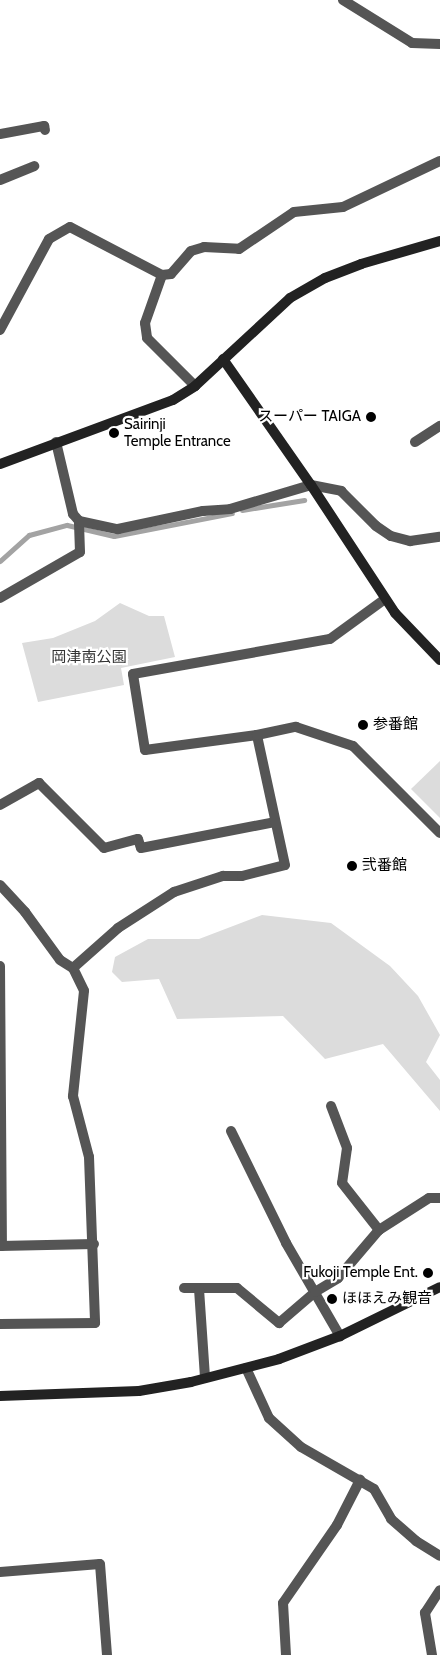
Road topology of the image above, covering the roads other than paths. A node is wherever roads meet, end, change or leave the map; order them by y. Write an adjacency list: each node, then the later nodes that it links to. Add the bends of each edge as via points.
1 (343, 0): 2 (street, via 412,44)
2 (440, 44)
3 (45, 130): 4 (street, via 44,126)
4 (0, 134)
5 (440, 161): 9 (street, via 343,207 294,212 274,224 256,241 238,249 204,247 191,251 171,274)
6 (34, 166): 7 (street)
7 (0, 180)
8 (440, 241): 11 (street, via 325,278 266,317)
9 (162, 275): 10 (street, via 70,227 49,239); 12 (street, via 146,323 147,338)
10 (0, 330)
11 (223, 359): 12 (street); 17 (street)
12 (195, 386): 14 (street, via 173,400)
13 (440, 426): 15 (street)
14 (56, 442): 16 (street); 18 (street, via 73,514)
15 (416, 442)
16 (0, 464)
17 (311, 484): 18 (street, via 230,508 118,529); 19 (street, via 340,491 390,536 410,541); 21 (street)
18 (79, 521): 20 (street, via 80,552)
19 (440, 537)
20 (0, 598)
21 (385, 599): 22 (street, via 411,633); 23 (street, via 330,639 133,674 146,750)
22 (440, 660)
23 (257, 735): 25 (street); 26 (street, via 296,727 353,746)
24 (0, 805): 25 (street, via 39,783 104,848 138,839 141,848)
25 (275, 822): 29 (street, via 285,865 242,876 223,876 174,892 118,928)
26 (440, 833)
27 (0, 885): 29 (street, via 25,912 60,960)
28 (0, 966): 35 (street)
29 (72, 968): 34 (street, via 84,991 73,1096 89,1157)
30 (331, 1106): 33 (street, via 347,1148 342,1183)
31 (231, 1132): 39 (street, via 286,1243)
32 (440, 1198): 33 (street, via 430,1198)
33 (379, 1230): 39 (street, via 338,1278)
34 (94, 1244): 35 (street); 40 (street, via 95,1323)
35 (1, 1246)
36 (440, 1287): 41 (street)
37 (184, 1288): 38 (street)
38 (199, 1288): 39 (street, via 237,1288 279,1323); 43 (street)
39 (315, 1292): 41 (street)
40 (0, 1324)
41 (340, 1336): 42 (street)
42 (246, 1368): 43 (street); 45 (street, via 269,1418 301,1447)
43 (205, 1378): 44 (street, via 139,1391)
44 (0, 1396)
45 (360, 1480): 46 (street, via 374,1489 391,1519); 50 (street, via 336,1525 283,1603)
46 (440, 1556)
47 (0, 1572): 49 (street, via 100,1564)
48 (440, 1590): 51 (street, via 425,1613)
49 (107, 1655)
50 (286, 1655)
51 (432, 1655)

